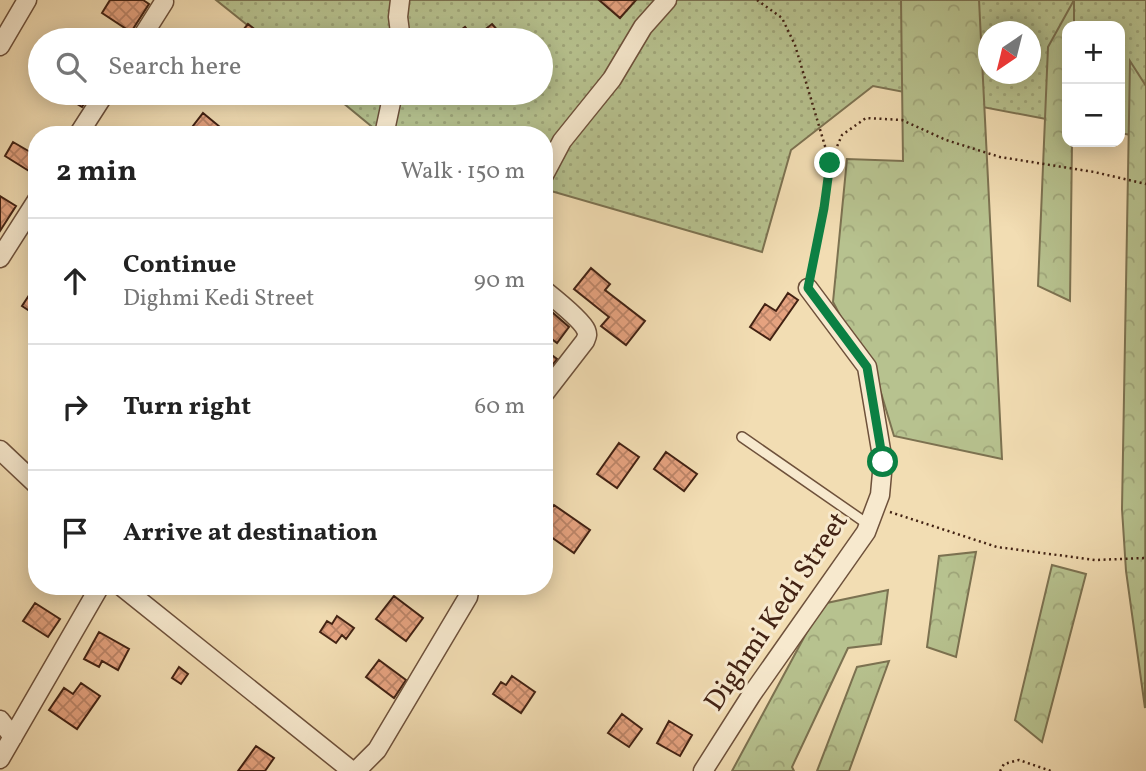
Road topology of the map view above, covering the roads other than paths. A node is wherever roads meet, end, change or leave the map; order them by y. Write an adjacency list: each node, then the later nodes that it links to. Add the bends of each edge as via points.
1 (27, 0): 7 (street)
2 (400, 0): 6 (street)
3 (667, 0): 12 (street, via 643,27 612,79)
4 (164, 2): 5 (street)
5 (148, 28)
6 (399, 28)
7 (0, 46)
8 (97, 105): 10 (street)
9 (390, 105): 11 (street)
10 (84, 126)
11 (386, 126)
12 (553, 158)
13 (28, 214): 14 (street)
14 (0, 258)
15 (808, 288): 21 (street, Dighmi Kedi Street, via 867,367 883,462 880,495)
16 (553, 298): 17 (street, via 580,322 587,335)
17 (553, 382)
18 (742, 437): 21 (lane)
19 (0, 450): 20 (street)
20 (28, 476)
21 (869, 525): 29 (street, Dighmi Kedi Street)
22 (95, 595): 26 (street)
23 (132, 595): 28 (street)
24 (468, 595): 28 (street, via 377,750)
25 (0, 720): 26 (street)
26 (13, 737): 27 (street)
27 (0, 759)
28 (354, 771)
29 (703, 771)

